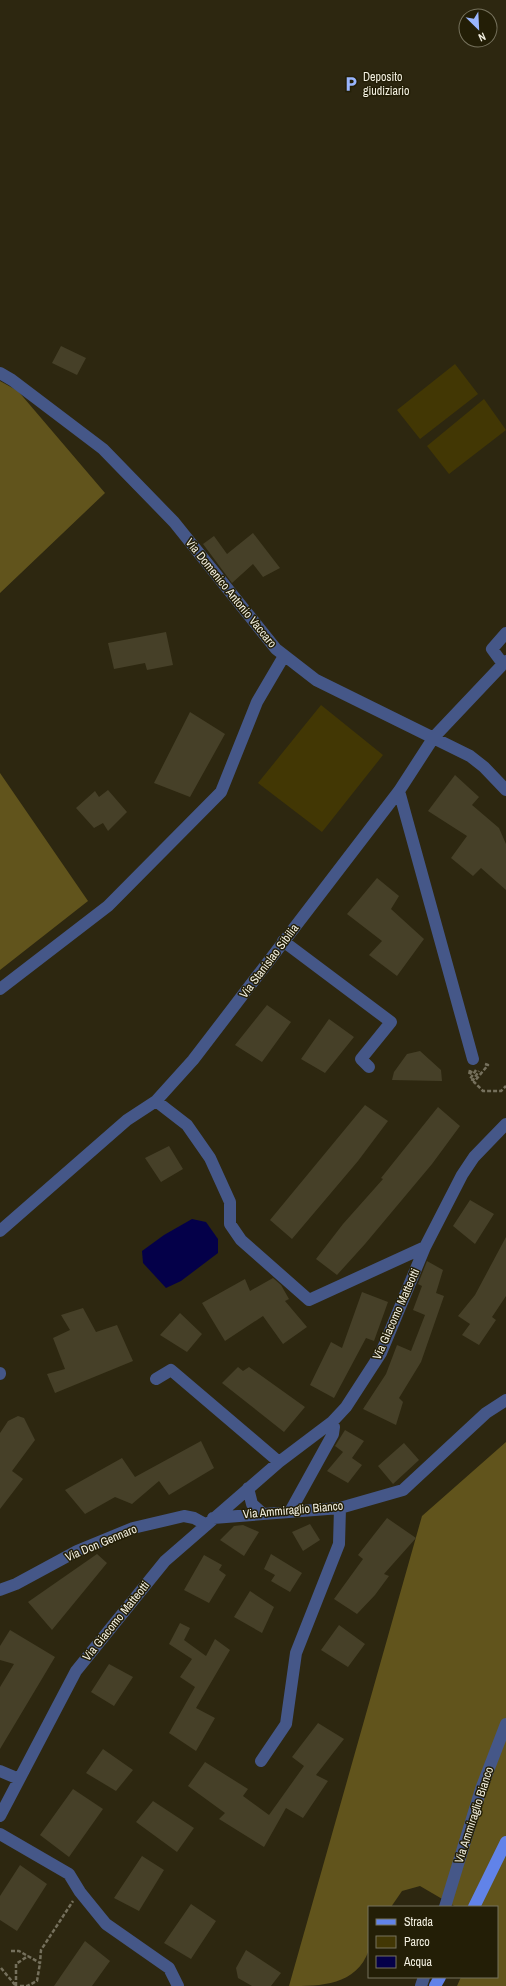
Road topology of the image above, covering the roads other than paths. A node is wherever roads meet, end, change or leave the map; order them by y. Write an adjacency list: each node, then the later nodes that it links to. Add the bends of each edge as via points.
1 (0, 373): 3 (street, Via Domenico Antonio Vaccaro, via 103,449 174,522)
2 (506, 633): 4 (street, via 492,649)
3 (284, 656): 5 (street, Via Domenico Antonio Vaccaro, via 316,680); 9 (street, via 257,702 221,792 108,906)
4 (505, 662): 5 (street, Via Stanislao Sibilia)
5 (434, 737): 6 (street, Via Domenico Antonio Vaccaro, via 470,756); 7 (street, Via Stanislao Sibilia)
6 (506, 790)
7 (399, 791): 8 (street, Via Stanislao Sibilia); 10 (street)
8 (283, 941): 11 (street, via 392,1022 361,1059); 12 (street, Via Stanislao Sibilia, via 193,1060)
9 (0, 989)
10 (476, 1064)
11 (369, 1067)
12 (156, 1101): 14 (street, Via Stanislao Sibilia, via 127,1120); 15 (street, Via Giacomo Matteotti, via 188,1125 210,1158 230,1202 230,1224 241,1240 309,1300)
13 (506, 1124): 15 (street, Via Giacomo Matteotti, via 474,1157 462,1175)
14 (0, 1231)
15 (425, 1247): 18 (street, Via Giacomo Matteotti, via 381,1353 346,1407)
16 (156, 1378): 19 (street, via 171,1370)
17 (506, 1400): 21 (street, Via Ammiraglio Bianco, via 486,1413 403,1490)
18 (332, 1422): 19 (street, Via Giacomo Matteotti); 22 (street, via 333,1434)
19 (279, 1462): 20 (street, Via Giacomo Matteotti)
20 (248, 1488): 23 (street, via 252,1504); 24 (street, Via Giacomo Matteotti)
21 (340, 1508): 22 (street, Via Ammiraglio Bianco); 27 (street, via 339,1544 296,1653 286,1724)
22 (291, 1510): 23 (street, Via Ammiraglio Bianco)
23 (262, 1513): 24 (street, Via Ammiraglio Bianco)
24 (209, 1521): 25 (street, Via Don Gennaro, via 184,1516 133,1528 77,1551); 29 (street, Via Giacomo Matteotti, via 165,1561 76,1671)
25 (0, 1590)
26 (506, 1724): 33 (street, Via Ammiraglio Bianco, via 481,1789)
27 (261, 1761)
28 (0, 1771): 29 (street)
29 (19, 1779): 30 (street, Via Giacomo Matteotti)
30 (0, 1816)
31 (0, 1834): 35 (street, via 69,1874 106,1924 169,1968)
32 (506, 1842): 34 (main road)
33 (445, 1906)
34 (474, 1906)
35 (178, 1986)

